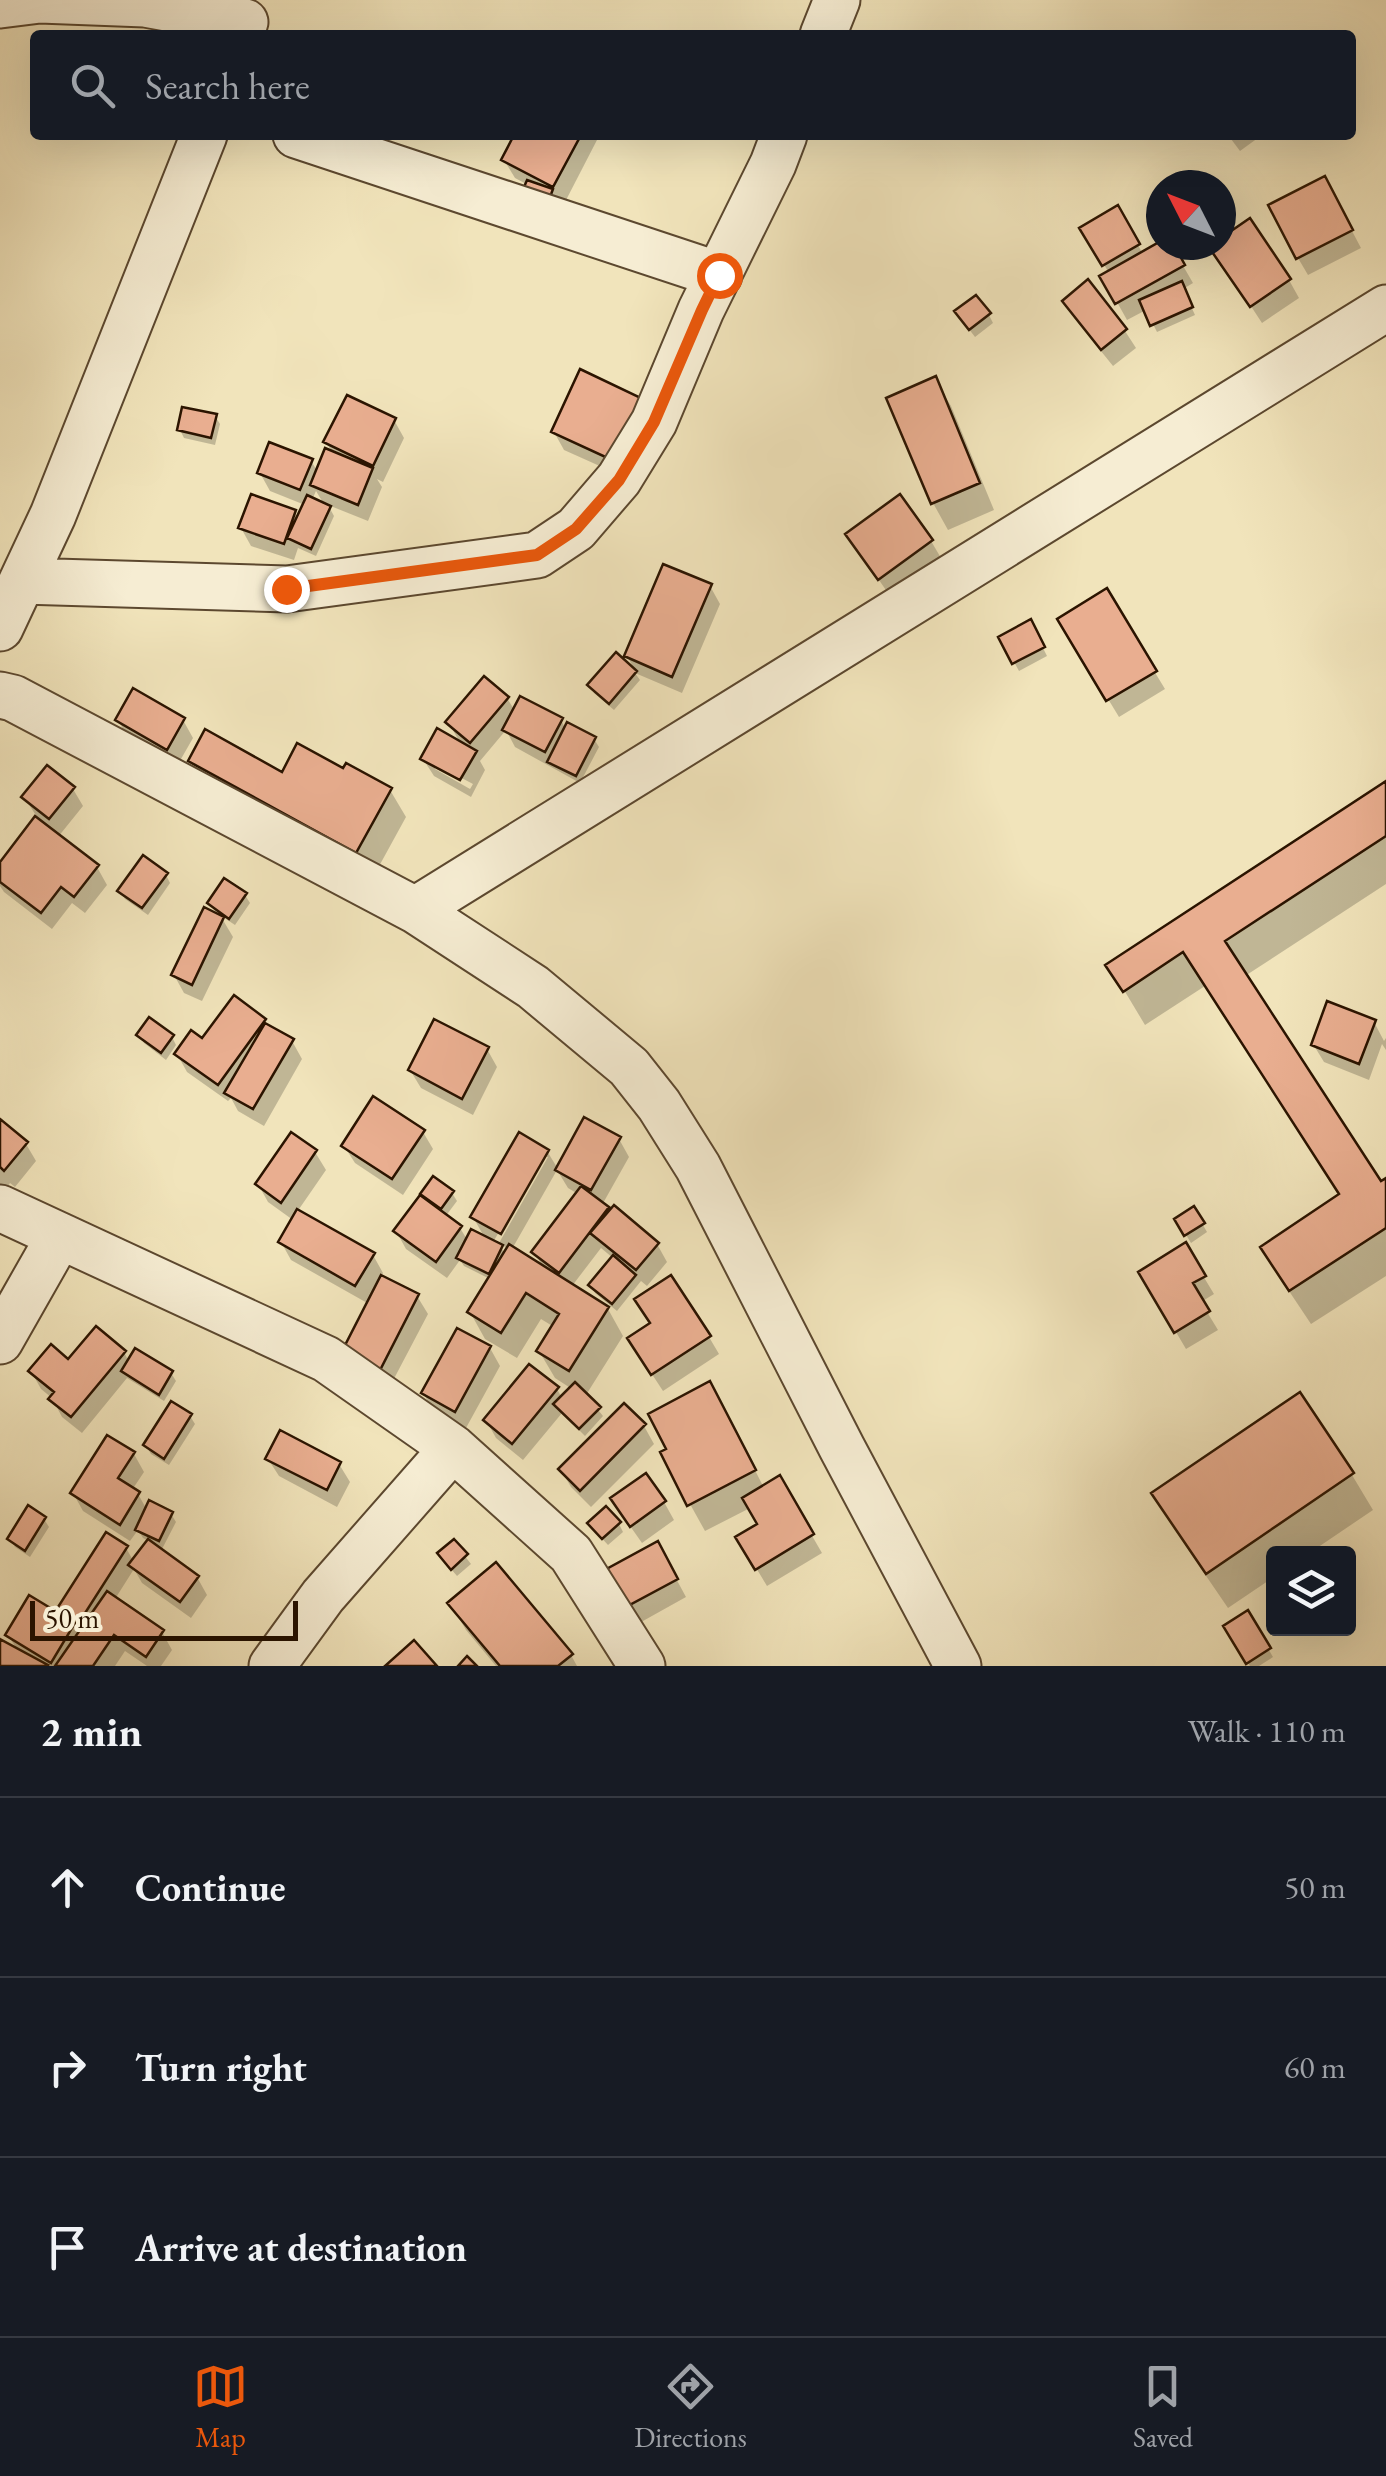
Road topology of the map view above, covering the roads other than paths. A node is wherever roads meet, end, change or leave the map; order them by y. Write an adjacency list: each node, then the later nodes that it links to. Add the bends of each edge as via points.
1 (837, 0): 4 (street)
2 (0, 4): 3 (street, via 145,4)
3 (246, 19)
4 (826, 30)
5 (202, 140): 10 (street)
6 (311, 140): 8 (street)
7 (782, 140): 8 (street)
8 (719, 275): 10 (street, via 654,422 619,480 576,529 537,555 286,589)
9 (1386, 308): 13 (street)
10 (22, 581): 11 (street)
11 (0, 628)
12 (0, 695): 13 (street)
13 (414, 910): 20 (street, via 533,987 629,1067 659,1105 698,1167)
14 (0, 1208): 15 (street)
15 (59, 1237): 16 (street); 17 (street, via 326,1359)
16 (0, 1341)
17 (453, 1448): 18 (street, via 323,1596); 19 (street, via 571,1554)
18 (272, 1666)
19 (642, 1666)
20 (958, 1666)

